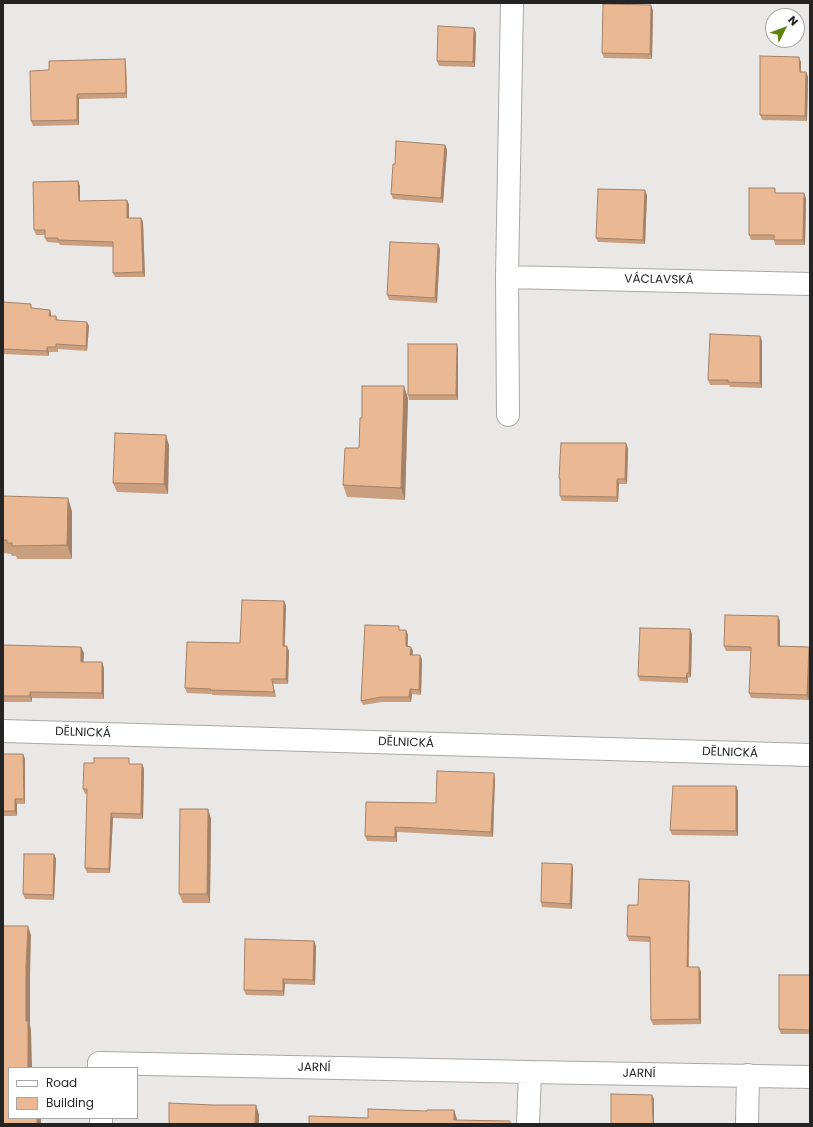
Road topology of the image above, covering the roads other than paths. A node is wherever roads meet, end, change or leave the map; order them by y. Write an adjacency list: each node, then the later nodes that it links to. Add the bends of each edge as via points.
1 (512, 3): 2 (street)
2 (507, 276): 3 (street, VÁCLAVSKÁ); 4 (street)
3 (810, 284)
4 (508, 415)
5 (3, 731): 6 (street, DĚLNICKÁ)
6 (810, 755)
7 (99, 1065): 8 (street, JARNÍ)
8 (530, 1072): 9 (street, JARNÍ); 11 (street)
9 (748, 1075): 10 (street, JARNÍ); 12 (street)
10 (810, 1077)
11 (528, 1124)
12 (747, 1124)

